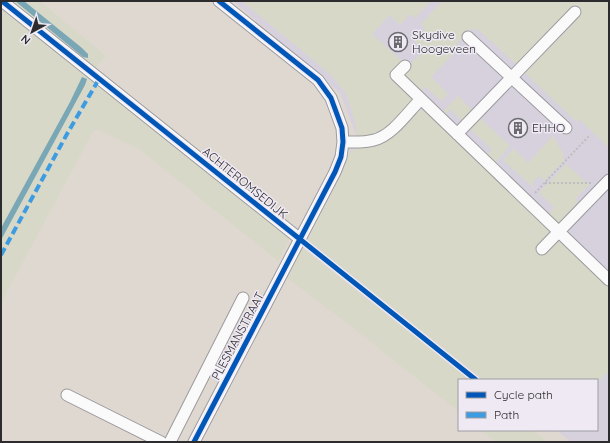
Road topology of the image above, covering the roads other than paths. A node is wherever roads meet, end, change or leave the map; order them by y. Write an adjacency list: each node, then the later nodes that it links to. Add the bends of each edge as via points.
1 (2, 1): 13 (street, ACHTEROMSEDIJK)
2 (219, 1): 10 (street, PLESMANSTRAAT, via 318,80 331,98 342,128)
3 (575, 12): 6 (street)
4 (468, 37): 6 (street)
5 (405, 66): 7 (street, via 396,75)
6 (512, 77): 8 (street); 9 (street)
7 (421, 99): 9 (street); 10 (street, via 390,132 382,137 371,141)
8 (566, 128)
9 (457, 134): 12 (street)
10 (343, 142): 13 (street, PLESMANSTRAAT, via 335,172)
11 (608, 182): 12 (street)
12 (559, 232): 14 (street); 15 (street)
13 (300, 239): 18 (street, PLESMANSTRAAT)
14 (542, 249)
15 (609, 280)
16 (243, 298): 17 (street)
17 (208, 368): 18 (street); 21 (street)
18 (227, 378): 22 (street, PLESMANSTRAAT)
19 (67, 394): 20 (street)
20 (161, 442)
21 (170, 442)
22 (194, 442)

